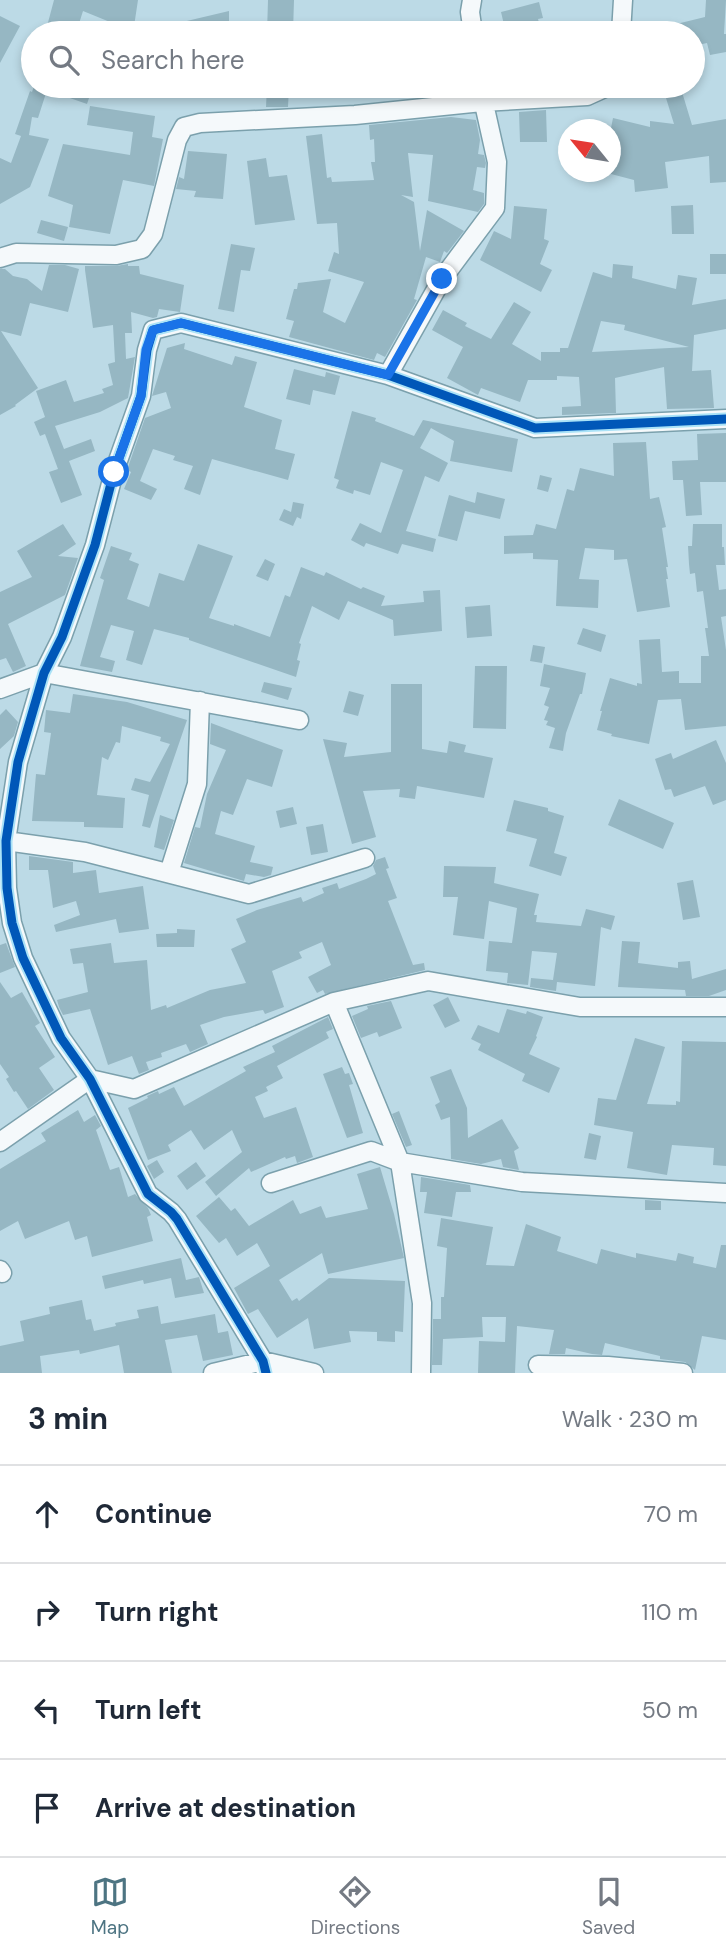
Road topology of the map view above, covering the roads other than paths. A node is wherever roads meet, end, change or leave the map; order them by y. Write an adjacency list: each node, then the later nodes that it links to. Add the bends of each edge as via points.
1 (472, 0): 3 (street)
2 (623, 0): 4 (street)
3 (471, 21)
4 (622, 21)
5 (456, 98): 7 (street, via 341,116 184,127 153,234 142,249 116,255 16,253)
6 (482, 98): 8 (street, via 496,162 495,208 442,279)
7 (0, 258)
8 (388, 375): 9 (street, via 536,428); 10 (street, via 181,323 153,330 141,396 95,545 62,638)
9 (726, 419)
10 (44, 673): 11 (street); 12 (street); 14 (street, via 19,762)
11 (0, 689)
12 (200, 701): 13 (street); 16 (street, via 197,784)
13 (299, 720)
14 (6, 841): 16 (street, via 85,852); 17 (street)
15 (365, 858): 16 (street, via 249,894)
16 (169, 873)
17 (6, 927): 20 (street, via 61,1038)
18 (334, 1002): 19 (street, via 428,981 580,1007); 20 (street, via 134,1089); 22 (street)
19 (726, 1007)
20 (90, 1079): 21 (street); 26 (street, via 148,1194 177,1220)
21 (0, 1142)
22 (400, 1162): 23 (street, via 371,1151); 24 (street, via 522,1182); 29 (street, via 422,1303)
23 (271, 1183)
24 (726, 1193)
25 (538, 1365): 30 (street)
26 (264, 1367): 27 (street); 28 (street)
27 (213, 1373)
28 (314, 1373)
29 (421, 1373)
30 (683, 1373)

